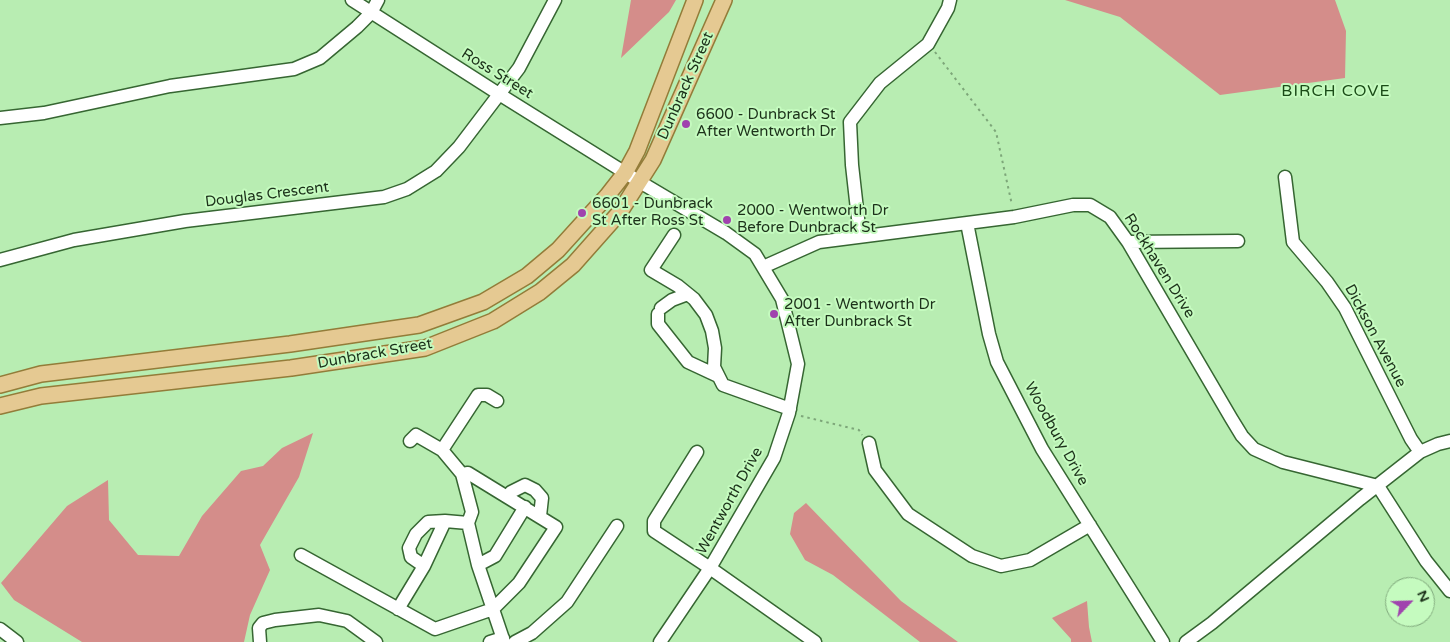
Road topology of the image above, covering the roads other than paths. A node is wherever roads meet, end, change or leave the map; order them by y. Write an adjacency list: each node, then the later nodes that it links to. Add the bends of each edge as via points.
1 (352, 0): 7 (street, Ross Street)
2 (378, 0): 7 (street)
3 (555, 0): 8 (street, Douglas Crescent, via 519,68)
4 (695, 0): 10 (main road, Dunbrack Street, via 637,151)
5 (724, 0): 12 (main road, Dunbrack Street, via 653,160)
6 (950, 0): 15 (street, via 928,44 880,83 850,122)
7 (372, 13): 8 (street, Ross Street); 9 (street, via 320,58 294,69 170,86 44,113)
8 (499, 94): 10 (street, Ross Street); 18 (street, Douglas Crescent, via 459,147 436,171 407,189 384,197 175,223 74,240)
9 (0, 118)
10 (625, 173): 12 (street, Wentworth Drive); 22 (main road, Dunbrack Street, via 558,250 527,276 483,302 419,325 41,374)
11 (1285, 177): 31 (street, Dickson Avenue, via 1293,242 1345,308)
12 (640, 182): 19 (street, Wentworth Drive, via 726,233 755,254); 24 (main road, Dunbrack Street, via 620,212 573,265 540,292 493,321 425,348 291,368 41,396)
13 (967, 223): 15 (street, Rockhaven Drive); 17 (street, Rockhaven Drive, via 1090,205 1110,217); 39 (street, Woodbury Drive, via 997,362 1042,449)
14 (674, 235): 20 (street, via 651,270)
15 (860, 236): 19 (street, Rockhaven Drive, via 819,242)
16 (1238, 241): 17 (street)
17 (1128, 242): 33 (street, Rockhaven Drive, via 1231,418 1254,449 1283,462)
18 (0, 260)
19 (763, 267): 25 (street, Wentworth Drive, via 782,299 798,364)
20 (688, 294): 21 (street, via 706,315 712,331 714,367); 21 (street, via 672,300 659,311 658,324 688,362)
21 (718, 376): 25 (street, via 723,385)
22 (0, 385)
23 (498, 400): 29 (street, via 478,395)
24 (0, 406)
25 (789, 411): 44 (street, Wentworth Drive, via 774,458)
26 (410, 441): 29 (street, via 416,435)
27 (1450, 441): 31 (street)
28 (869, 443): 39 (street, via 875,470 908,514 972,556 1001,566 1030,560)
29 (442, 450): 32 (street)
30 (698, 452): 44 (street, via 654,521 654,531)
31 (1420, 452): 33 (street)
32 (462, 474): 34 (street, via 468,473); 38 (street, via 472,512)
33 (1378, 486): 45 (street); 57 (street)
34 (508, 496): 35 (street); 36 (street, via 525,485 535,490 542,498)
35 (525, 507): 36 (street); 42 (street, via 495,556)
36 (540, 516): 47 (street, via 556,527 520,583)
37 (445, 521): 38 (street); 43 (street); 43 (street, via 428,522 416,534 410,548 411,557)
38 (468, 523): 42 (street)
39 (1090, 525): 56 (street, Woodbury Drive)
40 (617, 526): 49 (street, via 567,602 532,633)
41 (301, 555): 46 (street)
42 (478, 565): 47 (street)
43 (424, 566): 46 (street)
44 (710, 568): 54 (street, Wentworth Drive); 55 (street)
45 (1450, 592)
46 (398, 609): 47 (street, via 435,629)
47 (493, 609): 49 (street)
48 (0, 629): 50 (street)
49 (507, 641): 53 (street)
50 (17, 642)
51 (260, 642): 52 (street, via 259,628 263,623 319,615 347,621)
52 (376, 642)
53 (490, 642)
54 (660, 642)
55 (815, 642)
56 (1163, 642)
57 (1186, 642)

